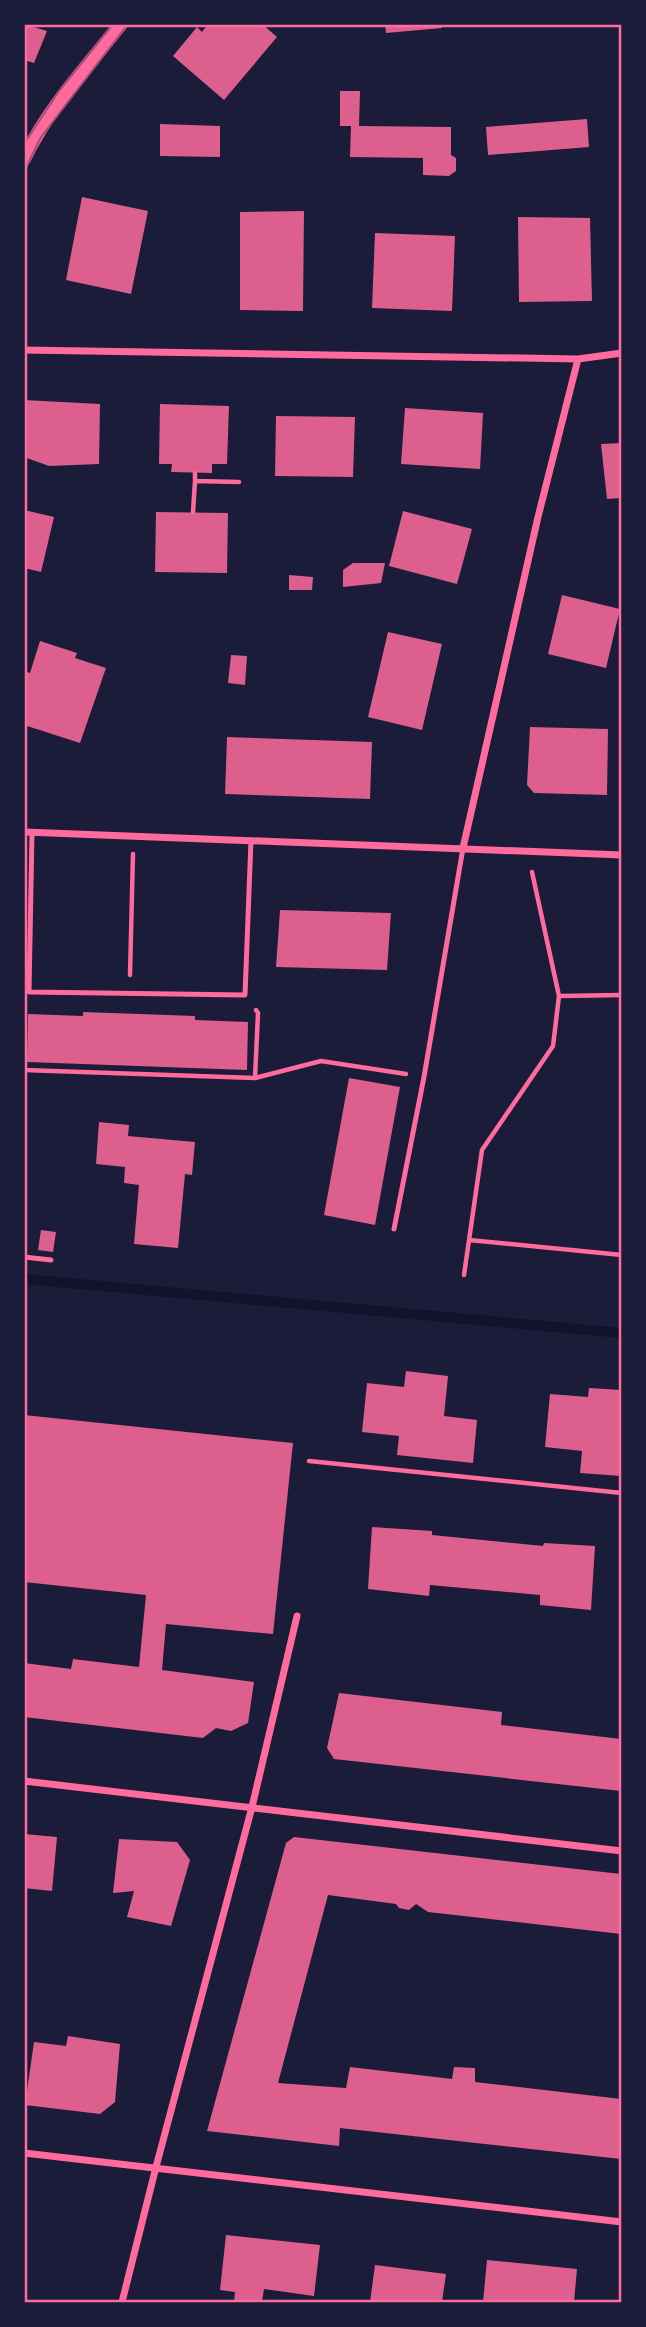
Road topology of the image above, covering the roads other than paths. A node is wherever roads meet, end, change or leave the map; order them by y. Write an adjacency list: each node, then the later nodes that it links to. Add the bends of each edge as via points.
1 (121, 24): 2 (main road, via 54,108)
2 (24, 159)
3 (24, 350): 5 (street)
4 (621, 353): 5 (street)
5 (578, 359): 8 (street)
6 (28, 832): 7 (street); 7 (lane, via 29,992 245,995)
7 (251, 840): 8 (street)
8 (463, 848): 9 (street); 10 (lane)
9 (621, 855)
10 (394, 1229)
11 (24, 1257): 12 (lane)
12 (51, 1260)
13 (297, 1616): 15 (street)
14 (24, 1781): 15 (street)
15 (252, 1807): 16 (street); 18 (street)
16 (621, 1851)
17 (24, 2152): 18 (street)
18 (156, 2167): 19 (street); 20 (street)
19 (621, 2222)
20 (122, 2302)

